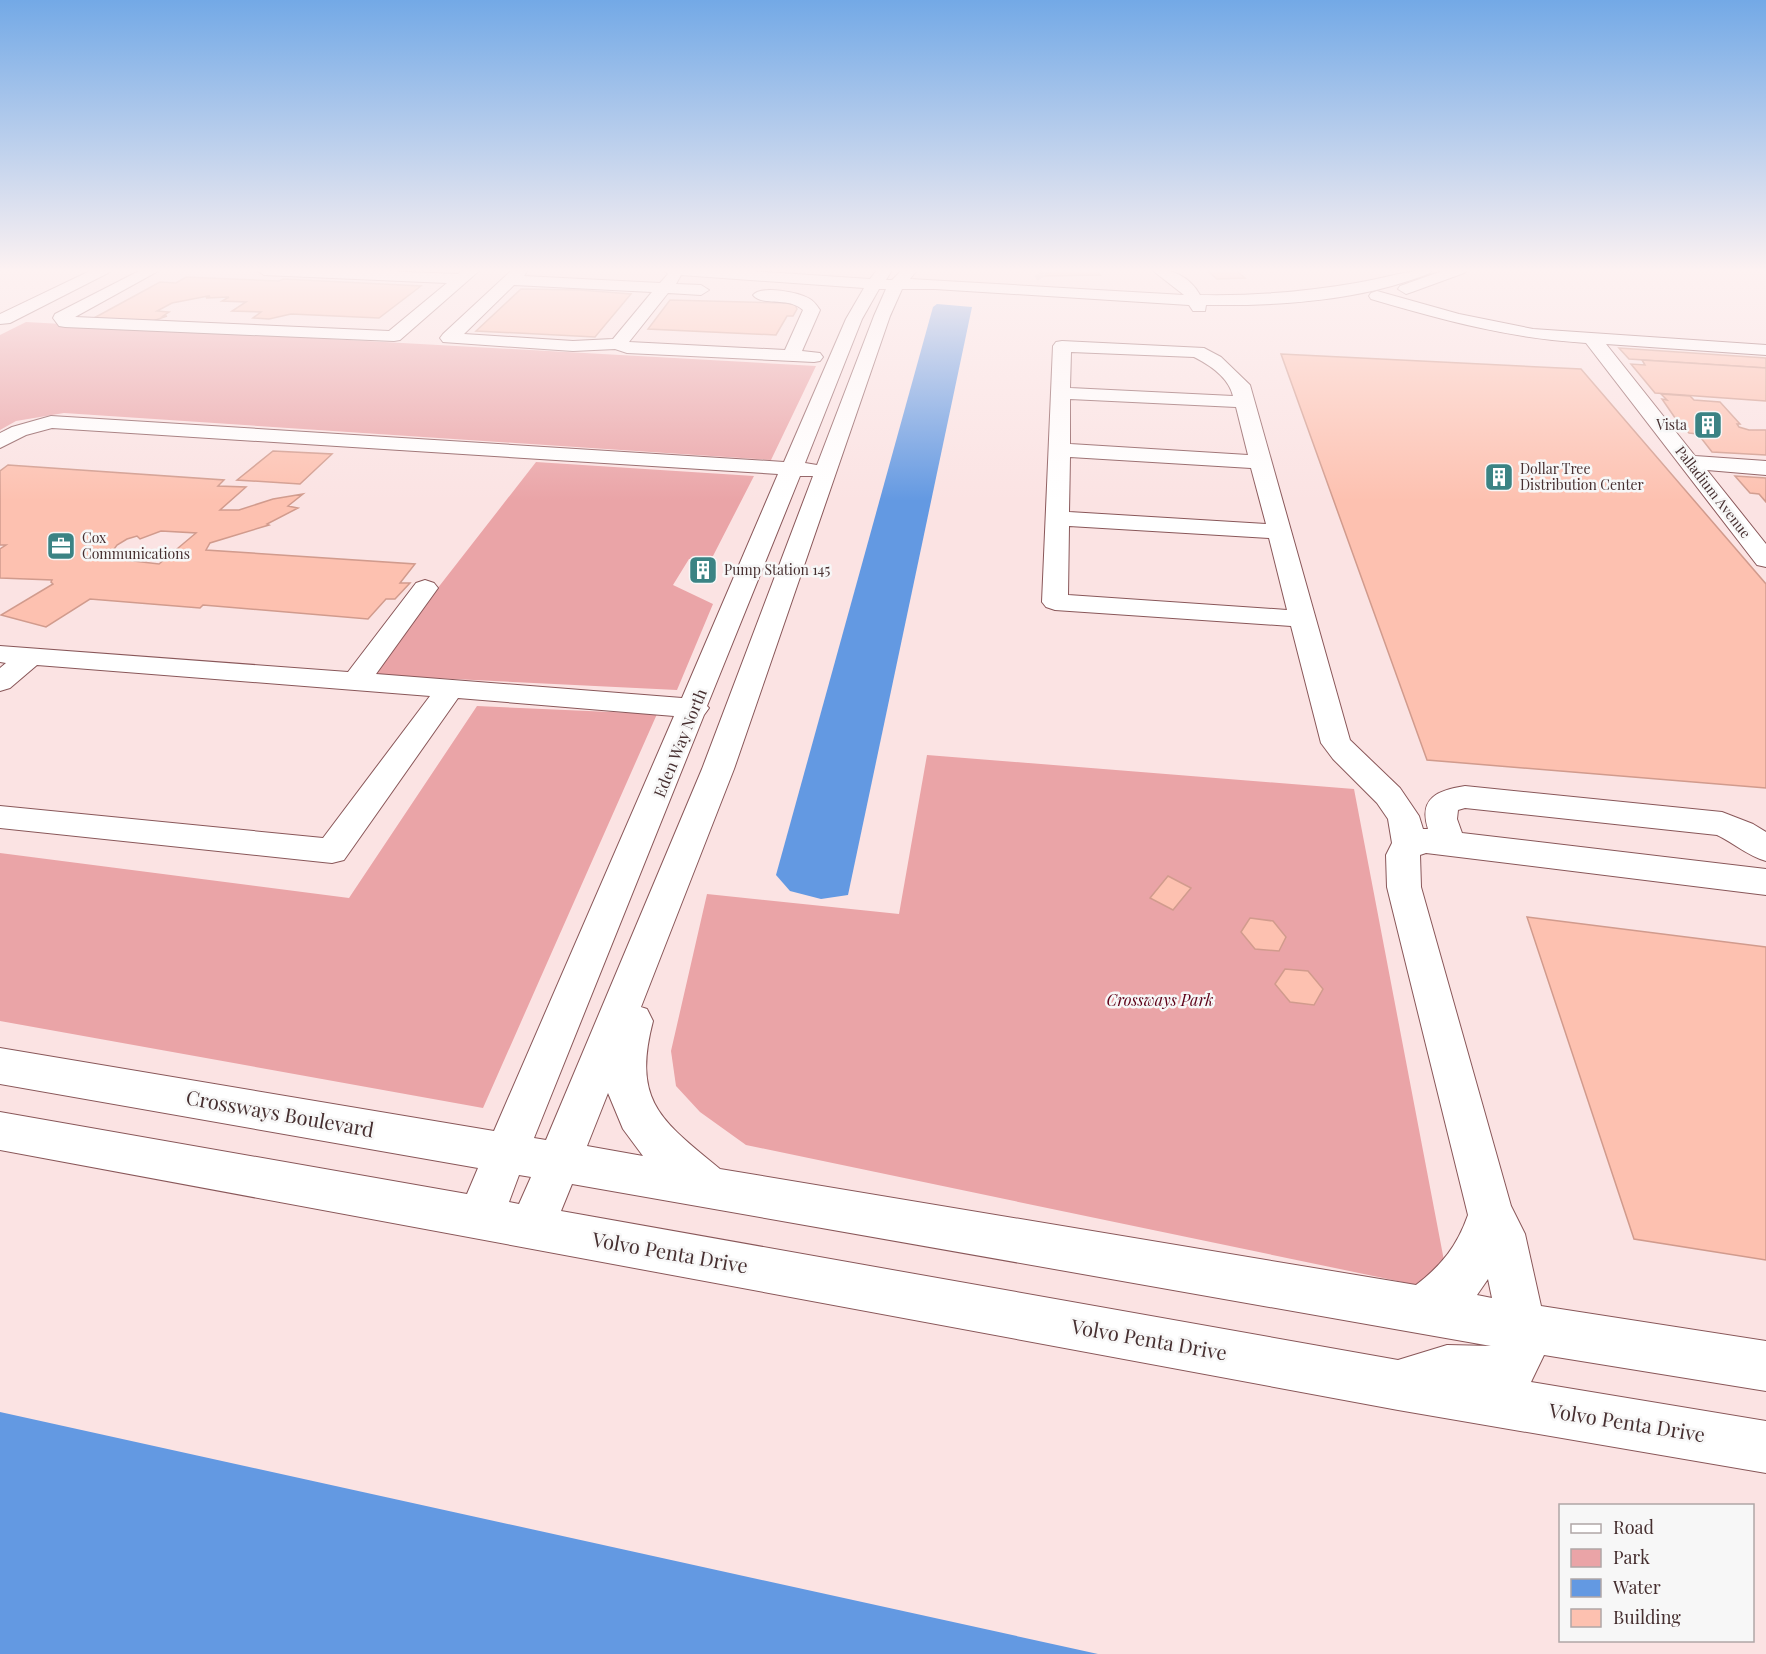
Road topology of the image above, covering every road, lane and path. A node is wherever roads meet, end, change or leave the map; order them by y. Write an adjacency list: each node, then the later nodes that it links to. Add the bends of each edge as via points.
1 (625, 347): 10 (street)
2 (795, 347): 10 (street)
3 (843, 347): 11 (street, Eden Way North)
4 (871, 347): 20 (street)
5 (1062, 347): 12 (street)
6 (1207, 347): 13 (street, via 1240,385)
7 (1599, 347): 17 (street, Palladium Avenue)
8 (1717, 347): 9 (street)
9 (1766, 350)
10 (791, 356): 11 (street)
11 (838, 359): 19 (street, Eden Way North)
12 (1061, 393): 13 (street); 15 (street)
13 (1245, 402): 16 (street)
14 (0, 442): 19 (street, via 19,431 51,422)
15 (1059, 450): 16 (street); 21 (street)
16 (1261, 462): 22 (street)
17 (1688, 462): 18 (street); 23 (street, Palladium Avenue)
18 (1766, 468)
19 (793, 469): 20 (street); 31 (street, Eden Way North)
20 (826, 470): 32 (street)
21 (1058, 518): 22 (street); 25 (street, via 1055,602)
22 (1280, 532): 25 (street)
23 (1766, 560)
24 (425, 588): 29 (street)
25 (1303, 619): 34 (street, via 1336,743 1389,796 1404,817)
26 (0, 654): 27 (street)
27 (31, 656): 28 (street); 29 (street)
28 (0, 682)
29 (355, 683): 30 (street)
30 (448, 690): 31 (street); 33 (street, via 332,850)
31 (694, 708): 40 (street, Eden Way North)
32 (718, 769): 41 (street); 42 (street, via 690,868 630,1028 623,1070 625,1088 649,1132 666,1152)
33 (0, 817)
34 (1409, 843): 35 (street); 43 (street, via 1403,855 1404,887)
35 (1449, 844): 36 (street, via 1442,807 1450,799 1465,797 1722,824); 37 (street)
36 (1766, 849)
37 (1766, 882)
38 (0, 1066): 40 (street, Crossways Boulevard)
39 (0, 1131): 44 (street)
40 (508, 1153): 41 (street, Crossways Boulevard); 44 (street, Eden Way North)
41 (559, 1162): 42 (street); 45 (street)
42 (708, 1187): 46 (street)
43 (1491, 1215): 46 (street, via 1472,1267 1456,1286); 47 (street, via 1502,1234)
44 (479, 1219): 45 (street)
45 (532, 1228): 49 (street, Volvo Penta Drive)
46 (1423, 1310): 47 (street)
47 (1522, 1327): 48 (street); 49 (street, via 1520,1352 1513,1364 1491,1371 1447,1370)
48 (1766, 1366)
49 (1398, 1385): 50 (street, Volvo Penta Drive)
50 (1766, 1447)

